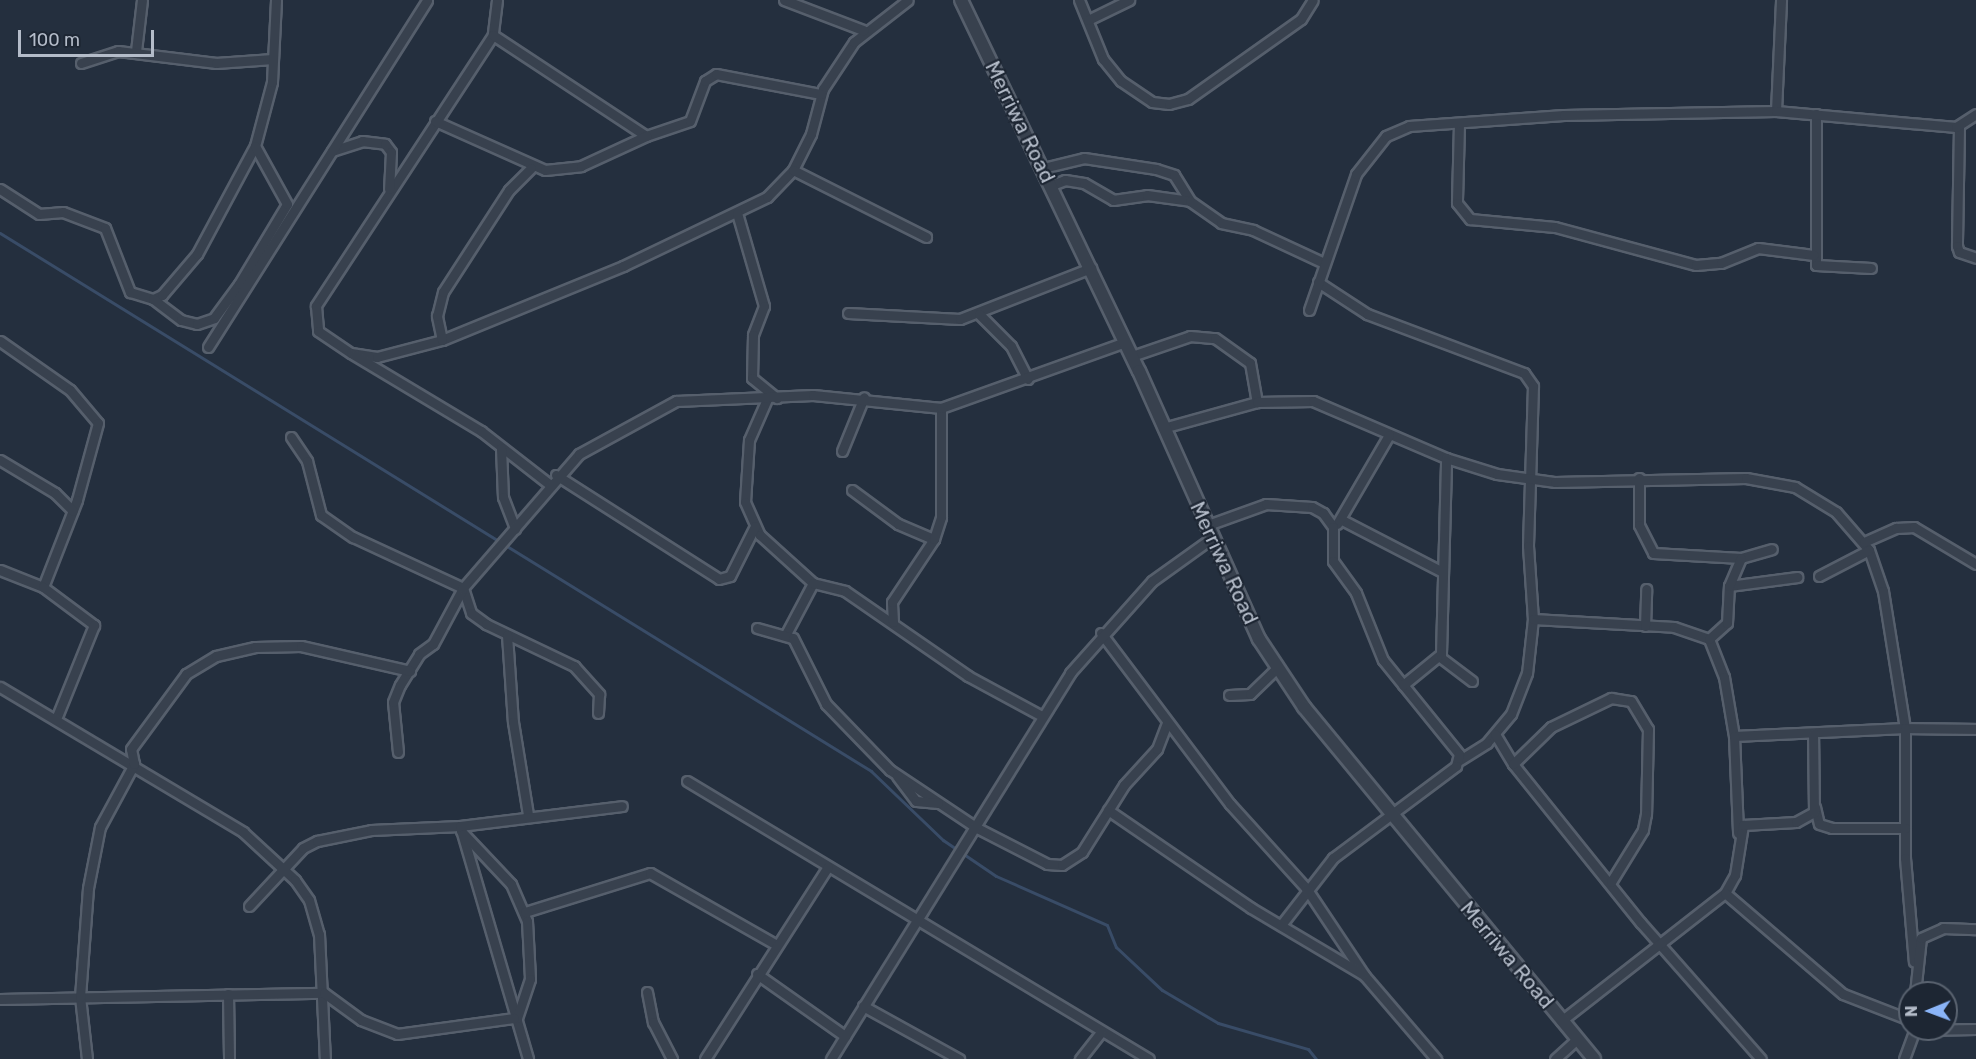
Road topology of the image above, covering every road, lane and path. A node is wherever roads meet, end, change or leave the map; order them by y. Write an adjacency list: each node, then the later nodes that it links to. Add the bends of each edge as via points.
1 (142, 0): 15 (street)
2 (276, 0): 16 (street)
3 (427, 0): 27 (street)
4 (497, 0): 14 (street)
5 (784, 0): 13 (street)
6 (908, 0): 13 (street)
7 (961, 0): 29 (street, Merriwa Road)
8 (1079, 0): 12 (street)
9 (1130, 0): 12 (street)
10 (1313, 0): 12 (street, via 1301,19 1188,99 1169,104 1152,102 1121,81 1103,59)
11 (1781, 0): 19 (street)
12 (1088, 20)
13 (863, 30): 18 (street)
14 (493, 35): 22 (street); 25 (street)
15 (136, 51): 16 (street, via 216,63); 17 (street, via 105,53)
16 (273, 58): 26 (street)
17 (81, 63)
18 (821, 94): 25 (street, via 716,74 705,81 690,121); 30 (street, via 811,134)
19 (1776, 111): 20 (street); 23 (street, via 1564,115)
20 (1816, 114): 24 (street); 37 (street)
21 (1976, 114): 24 (street)
22 (435, 121): 28 (street); 33 (street)
23 (1459, 124): 37 (street, via 1457,203 1470,219 1555,227 1696,266 1721,263 1758,248); 39 (street, via 1409,126 1370,152 1356,174)
24 (1959, 127): 38 (street, via 1957,246 1960,253)
25 (646, 136): 28 (street, via 581,166)
26 (255, 146): 43 (street, via 185,271); 43 (street, via 287,204 239,284 214,318 197,324 181,320)
27 (332, 151): 33 (street, via 362,141 385,144 391,152); 50 (street)
28 (531, 168): 47 (street, via 509,190 443,292 437,316)
29 (1043, 168): 31 (street, Merriwa Road); 34 (street, via 1084,158 1156,169 1174,176)
30 (793, 170): 35 (street, via 767,197); 36 (street)
31 (1052, 185): 34 (street, via 1065,180 1084,183 1113,200 1147,195); 40 (street, Merriwa Road)
32 (0, 189): 43 (street, via 39,214 63,212 105,228 124,285)
33 (389, 189): 51 (street, via 314,315 328,342)
34 (1190, 201): 39 (street, via 1221,223 1253,230)
35 (737, 213): 47 (street); 55 (street, via 764,306 753,334 752,378)
36 (926, 237)
37 (1814, 255): 41 (street, via 1818,267 1825,269)
38 (1976, 258)
39 (1324, 263): 42 (street)
40 (1091, 268): 46 (street, via 1047,281); 49 (street, Merriwa Road)
41 (1871, 268)
42 (1318, 282): 44 (street); 67 (street, via 1389,324 1529,377)
43 (153, 299)
44 (1309, 310)
45 (849, 313): 46 (street, via 935,321)
46 (979, 314): 53 (street, via 1011,346)
47 (442, 340): 51 (street, via 377,357)
48 (0, 341): 70 (street, via 70,390 98,423)
49 (1125, 342): 52 (street, Merriwa Road); 53 (street, via 1061,362)
50 (208, 347)
51 (351, 353): 61 (street)
52 (1132, 356): 56 (street, via 1190,336 1215,338 1250,363); 58 (street, Merriwa Road)
53 (1028, 379): 57 (street)
54 (864, 397): 55 (street); 57 (street); 62 (street)
55 (772, 398): 65 (street, via 676,401 579,454); 72 (street, via 749,440 744,466 745,502)
56 (1257, 402): 58 (street); 59 (street, via 1313,401)
57 (941, 408): 77 (street, via 941,517)
58 (1163, 428): 73 (street, Merriwa Road)
59 (1389, 435): 63 (street); 71 (street)
60 (291, 437): 89 (street, via 307,461 321,515 353,537)
61 (501, 448): 68 (street); 75 (street, via 503,497)
62 (842, 450)
63 (1446, 458): 67 (street); 83 (street)
64 (0, 460): 70 (street, via 55,493)
65 (556, 475): 68 (street); 72 (street, via 719,579 730,576)
66 (1639, 478): 67 (street); 78 (street, via 1771,479 1828,506); 80 (street, via 1639,525 1653,552)
67 (1532, 479): 91 (street, via 1528,546)
68 (549, 484): 75 (street)
69 (852, 490): 77 (street, via 898,524)
70 (73, 511): 88 (street)
71 (1342, 520): 74 (street); 83 (street)
72 (755, 526): 86 (street)
73 (1205, 526): 74 (street, via 1259,506 1292,505 1320,510); 76 (street, Merriwa Road)
74 (1333, 527): 103 (street, via 1333,561 1365,612 1380,656)
75 (515, 529): 89 (street)
76 (1212, 538): 95 (street, via 1152,581); 100 (street, Merriwa Road)
77 (934, 539): 92 (street, via 892,602)
78 (1866, 546): 81 (street, via 1896,528 1914,527); 84 (street); 110 (street, via 1883,591)
79 (1772, 549): 80 (street)
80 (1741, 558): 87 (street)
81 (1976, 564)
82 (0, 570): 88 (street)
83 (1441, 572): 99 (street, via 1446,597)
84 (1819, 576)
85 (1797, 577): 87 (street)
86 (813, 583): 92 (street, via 834,586); 97 (street)
87 (1728, 586): 98 (street, via 1727,624)
88 (43, 587): 108 (street, via 88,618 95,633)
89 (463, 588): 96 (street, via 471,613); 101 (street, via 433,644)
90 (1646, 589): 93 (street)
91 (1533, 619): 93 (street); 112 (street, via 1523,693)
92 (894, 623): 107 (street, via 968,676)
93 (1645, 626): 98 (street, via 1674,627)
94 (757, 628): 97 (street)
95 (1101, 633): 107 (street); 109 (street)
96 (507, 634): 106 (street, via 574,666 599,694); 124 (street, via 513,722)
97 (786, 634): 125 (street, via 805,657 826,704 897,776 916,801 939,803)
98 (1709, 639): 114 (street, via 1724,677)
99 (1440, 657): 102 (street); 103 (street)
100 (1277, 668): 105 (street, via 1253,693); 123 (street, Merriwa Road)
101 (410, 671): 115 (street, via 393,702); 117 (street, via 301,646 255,647 216,657 186,674 131,749)
102 (1472, 681)
103 (1403, 685): 116 (street, via 1452,741)
104 (0, 687): 108 (street)
105 (1228, 695)
106 (598, 713)
107 (1042, 716): 125 (street)
108 (56, 719): 117 (street)
109 (1167, 723): 122 (street, via 1157,749); 132 (street)
110 (1905, 728): 111 (street); 113 (street); 126 (street)
111 (1976, 729)
112 (1495, 734): 116 (street); 118 (street)
113 (1813, 734): 114 (street); 121 (street)
114 (1734, 736): 128 (street)
115 (398, 752)
116 (1460, 760): 123 (street)
117 (134, 764): 130 (street, via 243,832); 148 (street, via 100,827 88,888)
118 (1513, 764): 131 (street); 131 (street, via 1551,727 1611,698 1631,701 1648,729 1646,814 1643,830)
119 (687, 781): 129 (street)
120 (622, 806): 124 (street)
121 (1815, 807): 126 (street, via 1819,824 1832,828); 128 (street, via 1802,821 1747,822)
122 (1107, 810): 125 (street, via 1082,852 1059,866 1034,860); 137 (street)
123 (1390, 811): 132 (street); 153 (street, Merriwa Road)
124 (528, 815): 127 (street)
125 (977, 828): 136 (street)
126 (1905, 828): 141 (street)
127 (461, 829): 130 (street, via 379,829 317,841); 135 (street, via 494,862); 152 (street)
128 (1738, 833): 133 (street, via 1735,875)
129 (828, 867): 136 (street); 140 (street)
130 (284, 868): 134 (street); 146 (street, via 316,916)
131 (1611, 882): 139 (street)
132 (1306, 888): 137 (street); 143 (street)
133 (1725, 893): 139 (street); 151 (street, via 1843,994)
134 (249, 906)
135 (525, 912): 140 (street, via 650,873); 152 (street, via 531,979)
136 (917, 922): 150 (street); 156 (street)
137 (1281, 925): 143 (street)
138 (1976, 929): 141 (street, via 1929,931 1919,941)
139 (1659, 944): 153 (street); 174 (street)
140 (777, 945): 142 (street)
141 (1914, 963): 144 (street)
142 (757, 974): 157 (street); 166 (street)
143 (1364, 975): 171 (street)
144 (1915, 981)
145 (647, 992): 165 (street, via 653,1022)
146 (324, 993): 147 (street); 152 (street, via 361,1020 397,1034); 163 (street)
147 (228, 994): 148 (street); 162 (street)
148 (80, 997): 149 (street); 161 (street)
149 (0, 999)
150 (863, 1006): 157 (street); 160 (street)
151 (1898, 1015)
152 (516, 1018): 164 (street)
153 (1561, 1021): 158 (street, Merriwa Road)
154 (1958, 1029): 155 (street)
155 (1976, 1029)
156 (1101, 1032): 169 (street); 170 (street)
157 (845, 1036): 167 (street)
158 (1577, 1039): 172 (street); 173 (street, Merriwa Road)
159 (1911, 1041): 175 (street)
160 (943, 1054): 168 (street)
161 (87, 1059)
162 (229, 1059)
163 (325, 1059)
164 (528, 1059)
165 (672, 1059)
166 (705, 1059)
167 (831, 1059)
168 (959, 1059)
169 (1080, 1059)
170 (1149, 1059)
171 (1436, 1059)
172 (1555, 1059)
173 (1594, 1059)
174 (1761, 1059)
175 (1904, 1059)

